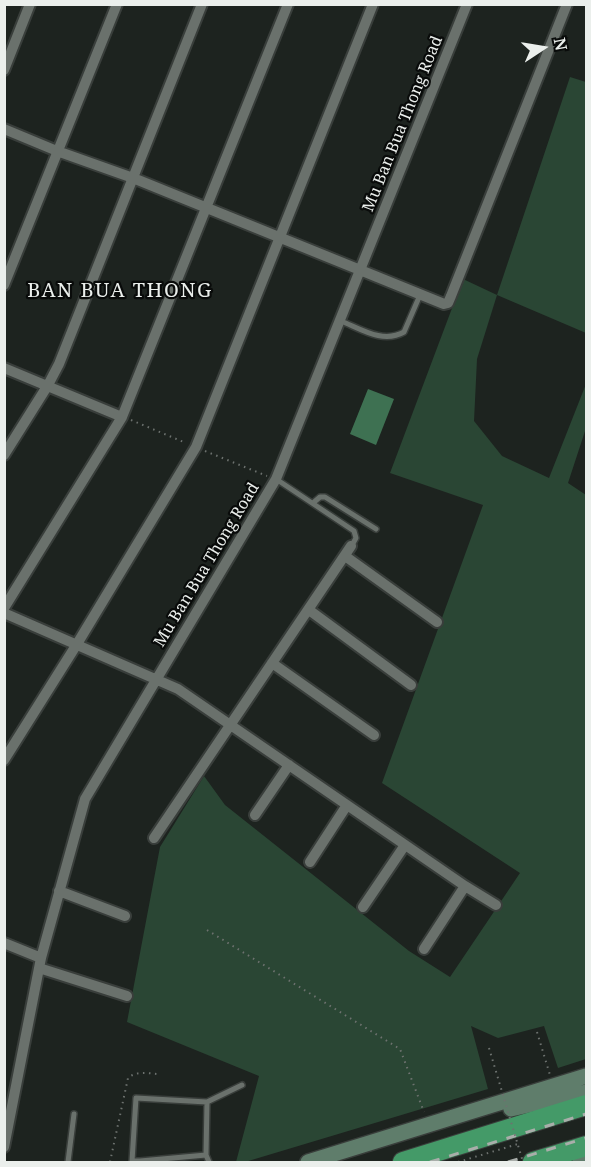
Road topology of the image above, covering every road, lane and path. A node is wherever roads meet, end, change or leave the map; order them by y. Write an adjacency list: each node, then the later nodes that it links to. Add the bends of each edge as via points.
1 (30, 4): 8 (street)
2 (117, 4): 10 (street)
3 (202, 4): 11 (street)
4 (288, 4): 12 (street)
5 (373, 4): 13 (street)
6 (467, 4): 14 (street, Mu Ban Bua Thong Road)
7 (567, 4): 16 (street, via 448,303)
8 (4, 70)
9 (4, 129): 10 (street)
10 (57, 151): 11 (street); 15 (street)
11 (133, 178): 12 (street); 19 (street)
12 (207, 208): 13 (street); 20 (street)
13 (280, 239): 14 (street); 31 (street, via 196,447)
14 (360, 271): 16 (street); 17 (street, Mu Ban Bua Thong Road)
15 (4, 285)
16 (420, 295): 17 (lane, via 404,333 393,338 380,337)
17 (341, 321): 22 (street, Mu Ban Bua Thong Road)
18 (4, 368): 19 (street)
19 (48, 385): 20 (street); 21 (street)
20 (122, 417): 27 (street)
21 (4, 455)
22 (276, 479): 23 (lane); 33 (street, Mu Ban Bua Thong Road)
23 (314, 503): 24 (lane, via 323,496); 25 (lane, via 354,531 356,538)
24 (376, 529)
25 (351, 546): 26 (street)
26 (345, 556): 28 (street); 30 (street)
27 (4, 608)
28 (309, 609): 32 (street); 34 (street)
29 (4, 613): 31 (street)
30 (437, 622)
31 (77, 644): 33 (street); 37 (street)
32 (272, 663): 35 (street); 36 (street)
33 (156, 680): 35 (street, via 178,689); 45 (street, Mu Ban Bua Thong Road, via 85,799)
34 (411, 685)
35 (230, 725): 38 (street); 41 (street)
36 (374, 735)
37 (4, 760)
38 (289, 765): 39 (street); 40 (street)
39 (347, 805): 42 (street); 43 (street)
40 (255, 815)
41 (154, 838)
42 (405, 845): 44 (street); 47 (street)
43 (310, 862)
44 (465, 886): 46 (street); 51 (street)
45 (59, 891): 48 (street); 52 (street, Mu Ban Bua Thong Road)
46 (496, 905)
47 (363, 907)
48 (125, 916)
49 (207, 930): 64 (path, via 400,1049)
50 (4, 943): 52 (street)
51 (424, 949)
52 (40, 963): 53 (street); 68 (street, Mu Ban Bua Thong Road)
53 (127, 996)
54 (537, 1032): 59 (path)
55 (489, 1047): 66 (path, bridge)
56 (157, 1074): 72 (path, via 144,1072 128,1078)
57 (586, 1076): 59 (main road)
58 (242, 1085): 61 (lane)
59 (554, 1086): 64 (main road)
60 (586, 1092): 65 (main road)
61 (207, 1102): 69 (lane); 73 (lane, via 136,1098 132,1161)
62 (586, 1106): 76 (highway)
63 (74, 1114): 71 (lane)
64 (429, 1125): 65 (main road)
65 (414, 1130): 75 (main road)
66 (518, 1144): 77 (path); 78 (path, bridge)
67 (586, 1146): 79 (highway)
68 (4, 1147)
69 (206, 1155): 73 (lane); 74 (lane)
70 (586, 1160): 80 (main road)
71 (68, 1162)
72 (110, 1162)
73 (140, 1162)
74 (209, 1162)
75 (308, 1162)
76 (403, 1162)
77 (458, 1162)
78 (523, 1162)
79 (533, 1162)
80 (580, 1162)

